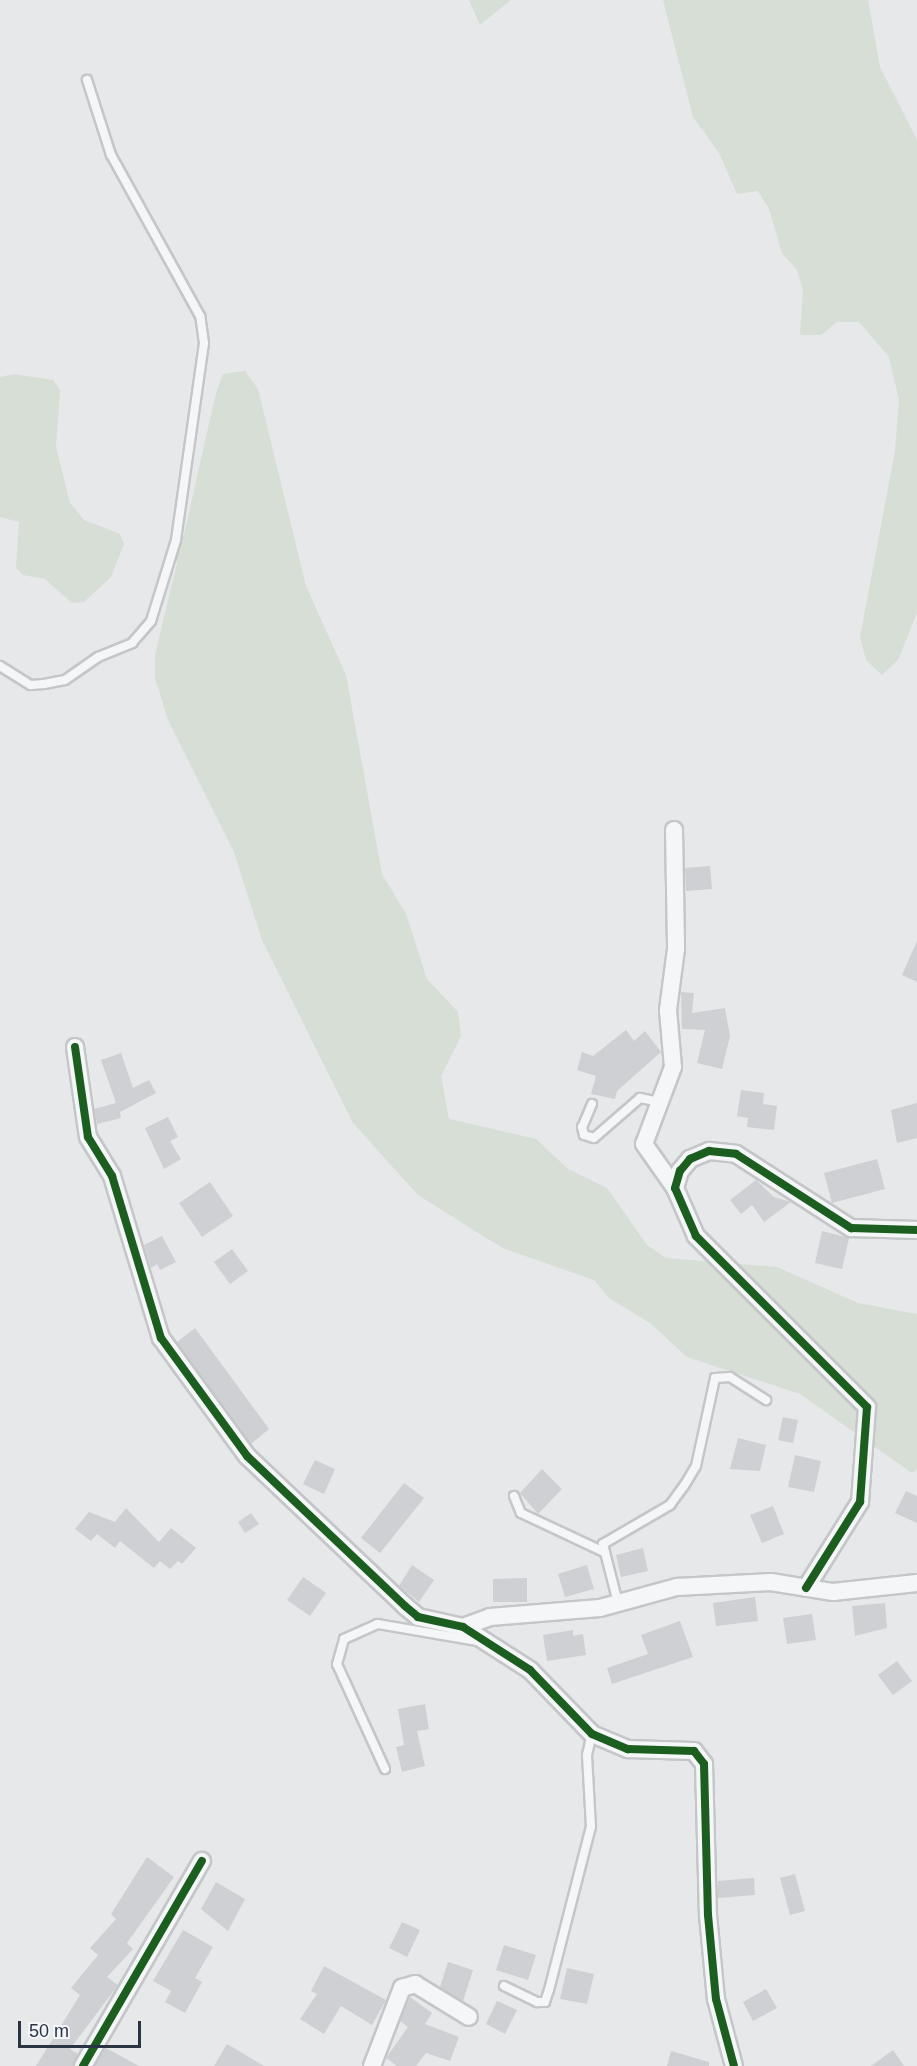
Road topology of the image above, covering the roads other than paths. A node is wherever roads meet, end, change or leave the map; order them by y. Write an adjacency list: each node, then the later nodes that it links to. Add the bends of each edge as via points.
1 (87, 80): 2 (lane, via 111,155 200,316 204,343 176,540 151,621 138,639 64,680 44,684 31,685)
2 (0, 666)
3 (674, 830): 6 (street, via 676,949 668,1010 673,1056)
4 (75, 1047): 15 (street, via 88,1137 112,1176 161,1338 180,1368 247,1456 405,1606 418,1617)
5 (592, 1104): 6 (lane, via 582,1127 584,1135 594,1138 640,1098 651,1096)
6 (662, 1105): 7 (street, via 644,1144)
7 (675, 1188): 8 (street, via 690,1159 709,1151 736,1154 851,1228); 13 (street, via 696,1236 867,1407 860,1502)
8 (917, 1230)
9 (766, 1400): 11 (lane, via 730,1377 715,1378 696,1466 684,1486 652,1517 607,1538)
10 (514, 1496): 11 (lane, via 521,1513)
11 (604, 1552): 14 (lane)
12 (917, 1583): 13 (street, via 880,1590)
13 (807, 1588): 14 (street, via 771,1582 677,1587)
14 (618, 1603): 15 (street, via 555,1615 490,1617)
15 (464, 1627): 16 (street)
16 (487, 1641): 17 (street, via 530,1670); 18 (lane, via 378,1624 344,1639 337,1664)
17 (592, 1734): 20 (lane, via 587,1755 591,1827 545,2002); 24 (street, via 628,1749 693,1750 704,1764 716,1999)
18 (385, 1769)
19 (202, 1861): 22 (street)
20 (504, 1986)
21 (469, 2017): 23 (street, via 415,1984 402,1988)
22 (83, 2066)
23 (372, 2066)
24 (734, 2066)

